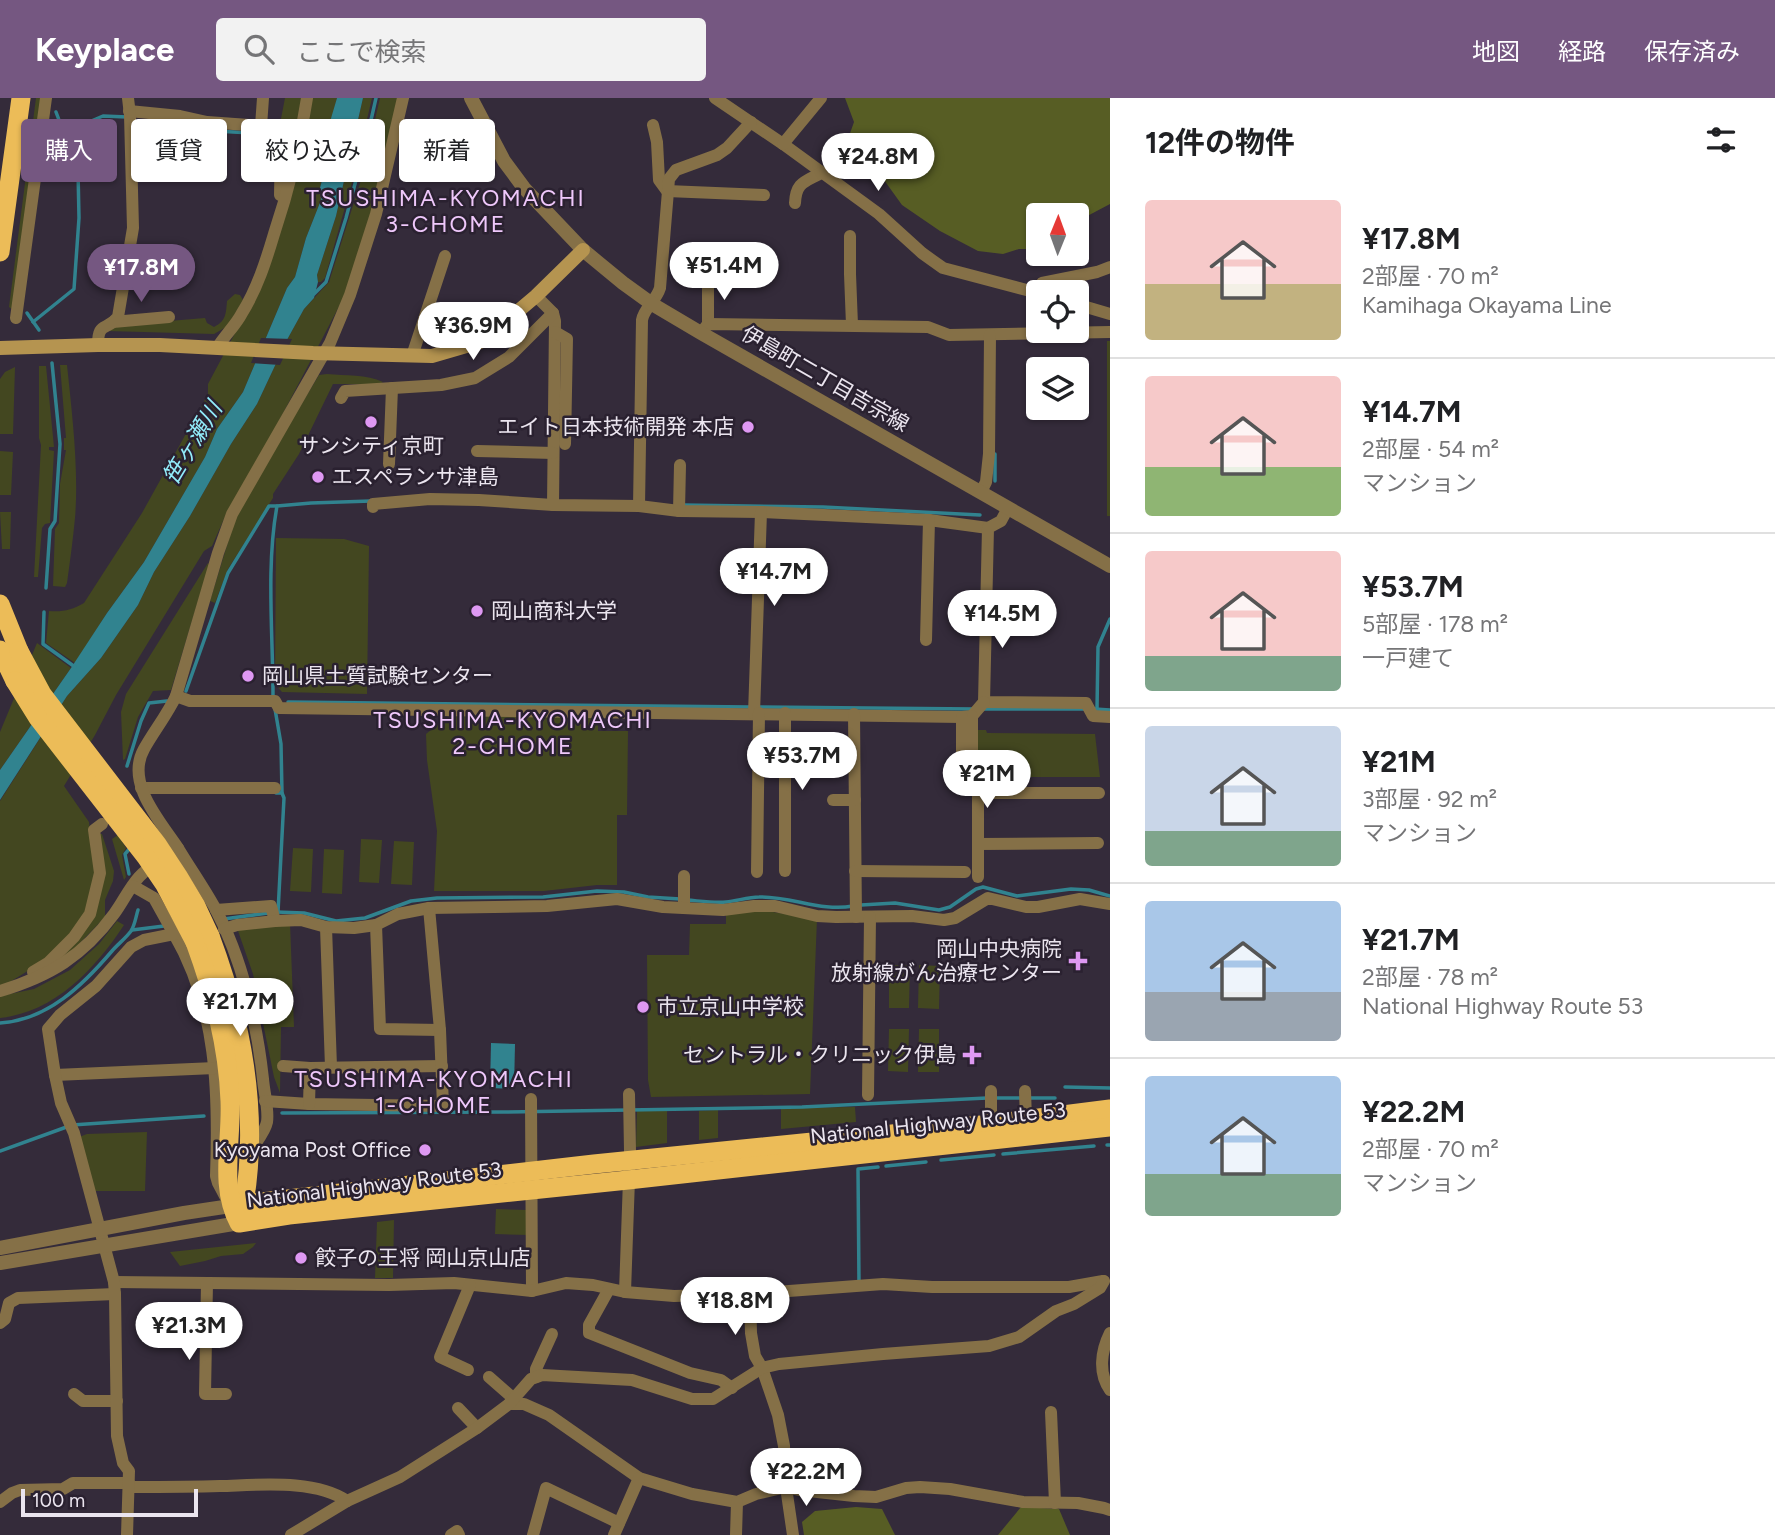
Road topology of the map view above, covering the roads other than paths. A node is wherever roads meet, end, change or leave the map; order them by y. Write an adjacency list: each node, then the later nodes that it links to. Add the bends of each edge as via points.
1 (21, 98): 23 (highway)
2 (46, 98): 35 (street)
3 (264, 98): 10 (street)
4 (307, 98): 20 (street)
5 (403, 98): 45 (street, via 376,214 350,295 330,343)
6 (471, 98): 22 (street, 伊島町二丁目吉宗線, via 510,170)
7 (821, 98): 14 (street)
8 (722, 100): 11 (street)
9 (129, 111): 12 (street); 36 (street, via 133,228 118,317)
10 (262, 119)
11 (751, 122): 14 (street); 17 (street, via 717,155 676,170)
12 (241, 125)
13 (653, 125): 17 (street, via 659,180)
14 (783, 144): 15 (street)
15 (821, 173): 19 (street, via 801,185); 28 (street, via 943,268)
16 (280, 182): 20 (street)
17 (667, 191): 18 (street); 30 (street, via 660,288)
18 (764, 195)
19 (795, 203)
20 (280, 216): 44 (street, via 242,315 225,334)
21 (850, 236): 37 (street)
22 (583, 250): 29 (main road); 30 (street, 伊島町二丁目吉宗線)
23 (0, 252)
24 (445, 256): 46 (street)
25 (1110, 267): 27 (street)
26 (708, 280): 38 (street)
27 (1060, 280)
28 (1026, 290)
29 (536, 296): 32 (street); 46 (main road, via 480,342 432,356)
30 (652, 304): 38 (street, 伊島町二丁目吉宗線); 56 (street, via 642,320)
31 (1089, 308): 33 (street)
32 (554, 313): 39 (street); 47 (street, via 509,357 475,377 441,385)
33 (1110, 314)
34 (169, 317): 36 (street)
35 (16, 318)
36 (113, 322): 42 (street, via 100,329)
37 (852, 326): 38 (street); 41 (street, via 928,327 948,335)
38 (704, 329): 54 (street, 伊島町二丁目吉宗線)
39 (555, 332): 49 (street, via 567,339); 51 (street)
40 (1110, 332): 41 (street)
41 (990, 335): 54 (street, via 989,454)
42 (98, 345): 43 (main road); 44 (main road)
43 (0, 348)
44 (220, 348): 45 (main road)
45 (321, 353): 46 (main road); 67 (street, via 232,514)
46 (412, 356)
47 (392, 387): 48 (street, via 345,391); 52 (street)
48 (341, 398)
49 (565, 444)
50 (477, 451): 51 (street)
51 (554, 453): 55 (street)
52 (389, 464)
53 (680, 465): 59 (street)
54 (981, 492): 58 (street, 伊島町二丁目吉宗線)
55 (553, 505): 56 (street); 57 (street, via 430,499)
56 (639, 506): 59 (street)
57 (373, 507)
58 (1008, 508): 62 (street, via 1001,521); 63 (street, 伊島町二丁目吉宗線)
59 (679, 511): 60 (street)
60 (761, 512): 61 (street); 68 (street)
61 (929, 520): 62 (street); 65 (street)
62 (988, 528): 69 (street)
63 (1110, 566)
64 (0, 604): 66 (highway, National Highway Route 53)
65 (926, 640)
66 (9, 651): 98 (highway, National Highway Route 53, bridge); 98 (highway, National Highway Route 53, bridge, via 15,681 38,718 170,895)
67 (176, 696): 68 (street, via 190,701 275,701 279,708); 73 (street, via 138,763)
68 (755, 710): 70 (street); 86 (street)
69 (975, 710): 71 (street); 72 (street, via 1086,703 1093,716); 75 (street); 76 (street, via 972,780)
70 (785, 713): 71 (street); 84 (street)
71 (854, 715): 79 (street)
72 (1110, 716)
73 (141, 788): 74 (street); 83 (street)
74 (275, 788)
75 (962, 789)
76 (978, 793): 77 (street); 82 (street)
77 (1099, 793)
78 (833, 800): 79 (street)
79 (855, 800): 85 (street)
80 (102, 824): 101 (street, via 94,830 100,873 90,914 74,937 29,975)
81 (1098, 843): 82 (street)
82 (978, 844): 89 (street)
83 (178, 848): 90 (street); 98 (street)
84 (785, 871)
85 (855, 871): 87 (street); 95 (street)
86 (757, 872)
87 (965, 872)
88 (684, 877): 91 (street)
89 (978, 877)
90 (133, 886): 100 (street, via 154,898); 101 (street, via 94,939 64,964)
91 (684, 903): 93 (street, via 663,907 617,899 547,906); 95 (street, via 723,911 775,906 817,916)
92 (1110, 904): 96 (street, via 1080,899 1026,907 988,898 950,920)
93 (429, 908): 97 (street, via 398,914); 103 (street)
94 (274, 916): 98 (street); 98 (street, via 271,906); 99 (street)
95 (856, 916): 96 (street)
96 (870, 917): 110 (street)
97 (376, 925): 99 (street); 103 (street, via 380,1029)
98 (214, 926): 112 (street, via 242,977 261,1058); 119 (highway, National Highway Route 53, via 243,1052); 125 (highway, National Highway Route 53, via 208,977 226,1054 230,1101 227,1181)
99 (326, 927): 106 (street)
100 (171, 928): 107 (street, via 199,990); 109 (street, via 131,947 48,1029)
101 (29, 983): 102 (street)
102 (0, 991)
103 (440, 1030): 105 (street)
104 (283, 1066): 108 (street)
105 (442, 1066): 106 (street); 114 (street, via 443,1106)
106 (331, 1067): 108 (street)
107 (215, 1068): 109 (street); 125 (street, via 216,1176)
108 (310, 1068): 114 (street)
109 (55, 1075): 126 (street)
110 (868, 1095)
111 (991, 1096): 117 (street)
112 (265, 1101): 114 (street); 119 (street, via 266,1125)
113 (629, 1103): 120 (street)
114 (309, 1104)
115 (531, 1107): 123 (street)
116 (1110, 1109): 117 (highway, National Highway Route 53, via 1025,1101)
117 (991, 1124): 120 (highway, National Highway Route 53)
118 (1110, 1127): 122 (highway, National Highway Route 53)
119 (249, 1154): 121 (highway, National Highway Route 53)
120 (629, 1160): 122 (street); 123 (highway, National Highway Route 53)
121 (248, 1179): 124 (highway, via 258,1192); 125 (highway, National Highway Route 53)
122 (628, 1180): 123 (highway, National Highway Route 53); 136 (street)
123 (532, 1181): 124 (highway, National Highway Route 53); 125 (highway, National Highway Route 53, via 302,1214); 135 (street)
124 (275, 1200): 125 (highway, National Highway Route 53)
125 (238, 1211): 126 (street, via 184,1213); 127 (street)
126 (100, 1229): 127 (street); 128 (street)
127 (104, 1245): 129 (street); 133 (street)
128 (0, 1248)
129 (0, 1263)
130 (1107, 1279): 137 (street, via 1069,1287 883,1284); 141 (street, via 1100,1289 1056,1311 1019,1337 989,1346)
131 (207, 1283): 132 (street); 133 (street); 148 (street, via 205,1394)
132 (470, 1284): 135 (street); 142 (street, via 440,1357)
133 (115, 1288): 138 (street, via 19,1298 9,1303); 149 (street)
134 (609, 1289): 135 (street, via 566,1283); 136 (street); 145 (street, via 589,1333 690,1373 721,1380)
135 (532, 1291)
136 (625, 1292): 137 (street)
137 (750, 1294): 141 (street, via 751,1333)
138 (0, 1323)
139 (1110, 1333): 146 (street, via 1101,1361)
140 (552, 1334): 144 (street)
141 (762, 1368): 145 (street); 156 (street, via 778,1415)
142 (468, 1370)
143 (489, 1377): 150 (street)
144 (536, 1377): 145 (street, via 632,1380 692,1399 713,1399); 150 (street)
145 (732, 1388)
146 (1110, 1390)
147 (74, 1394): 149 (street, via 83,1401)
148 (226, 1394)
149 (117, 1401): 155 (street, via 117,1437)
150 (511, 1401): 153 (street); 154 (street, via 549,1415)
151 (458, 1408): 153 (street)
152 (1051, 1412): 160 (street)
153 (477, 1428): 157 (street, via 400,1477)
154 (639, 1478): 159 (street); 162 (street)
155 (129, 1485): 157 (street, via 309,1487); 158 (street, via 73,1483 63,1489 20,1490); 163 (street)
156 (786, 1487): 159 (street); 160 (street, via 876,1497 920,1487); 169 (street)
157 (347, 1501): 164 (street)
158 (0, 1502)
159 (737, 1502): 168 (street)
160 (1055, 1503): 161 (street)
161 (1110, 1510)
162 (616, 1529): 167 (street, via 546,1488)
163 (127, 1535)
164 (291, 1535)
165 (450, 1535): 166 (street, via 457,1531)
166 (459, 1535)
167 (533, 1535)
168 (736, 1535)
169 (793, 1535)

